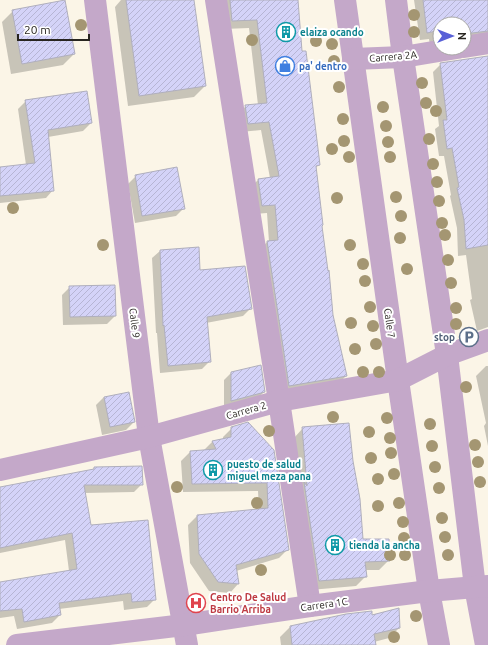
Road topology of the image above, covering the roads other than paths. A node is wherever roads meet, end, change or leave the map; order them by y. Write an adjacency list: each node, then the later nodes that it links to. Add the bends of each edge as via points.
1 (95, 0): 14 (street, Calle 9)
2 (216, 0): 13 (street)
3 (345, 0): 9 (street, Calle 7)
4 (396, 0): 8 (street)
5 (488, 43): 6 (street)
6 (472, 46)
7 (432, 52): 8 (street, Carrera 2A)
8 (403, 57): 9 (street, Carrera 2A); 11 (street)
9 (352, 59): 12 (street, Calle 7)
10 (488, 340): 11 (street, Carrera 2)
11 (447, 355): 12 (street, Carrera 2); 16 (street)
12 (398, 380): 13 (street, Carrera 2); 17 (street, Calle 7)
13 (279, 401): 14 (street, Carrera 2); 18 (street)
14 (149, 438): 15 (street, Carrera 2); 19 (street, Calle 9)
15 (0, 470)
16 (482, 586): 17 (street, Carrera 1C); 22 (street)
17 (429, 591): 18 (street, Carrera 1C); 21 (street, Calle 7)
18 (310, 606): 19 (street, Carrera 1C)
19 (185, 635): 20 (street, Carrera 1C)
20 (26, 644)
21 (439, 645)
22 (486, 645)

